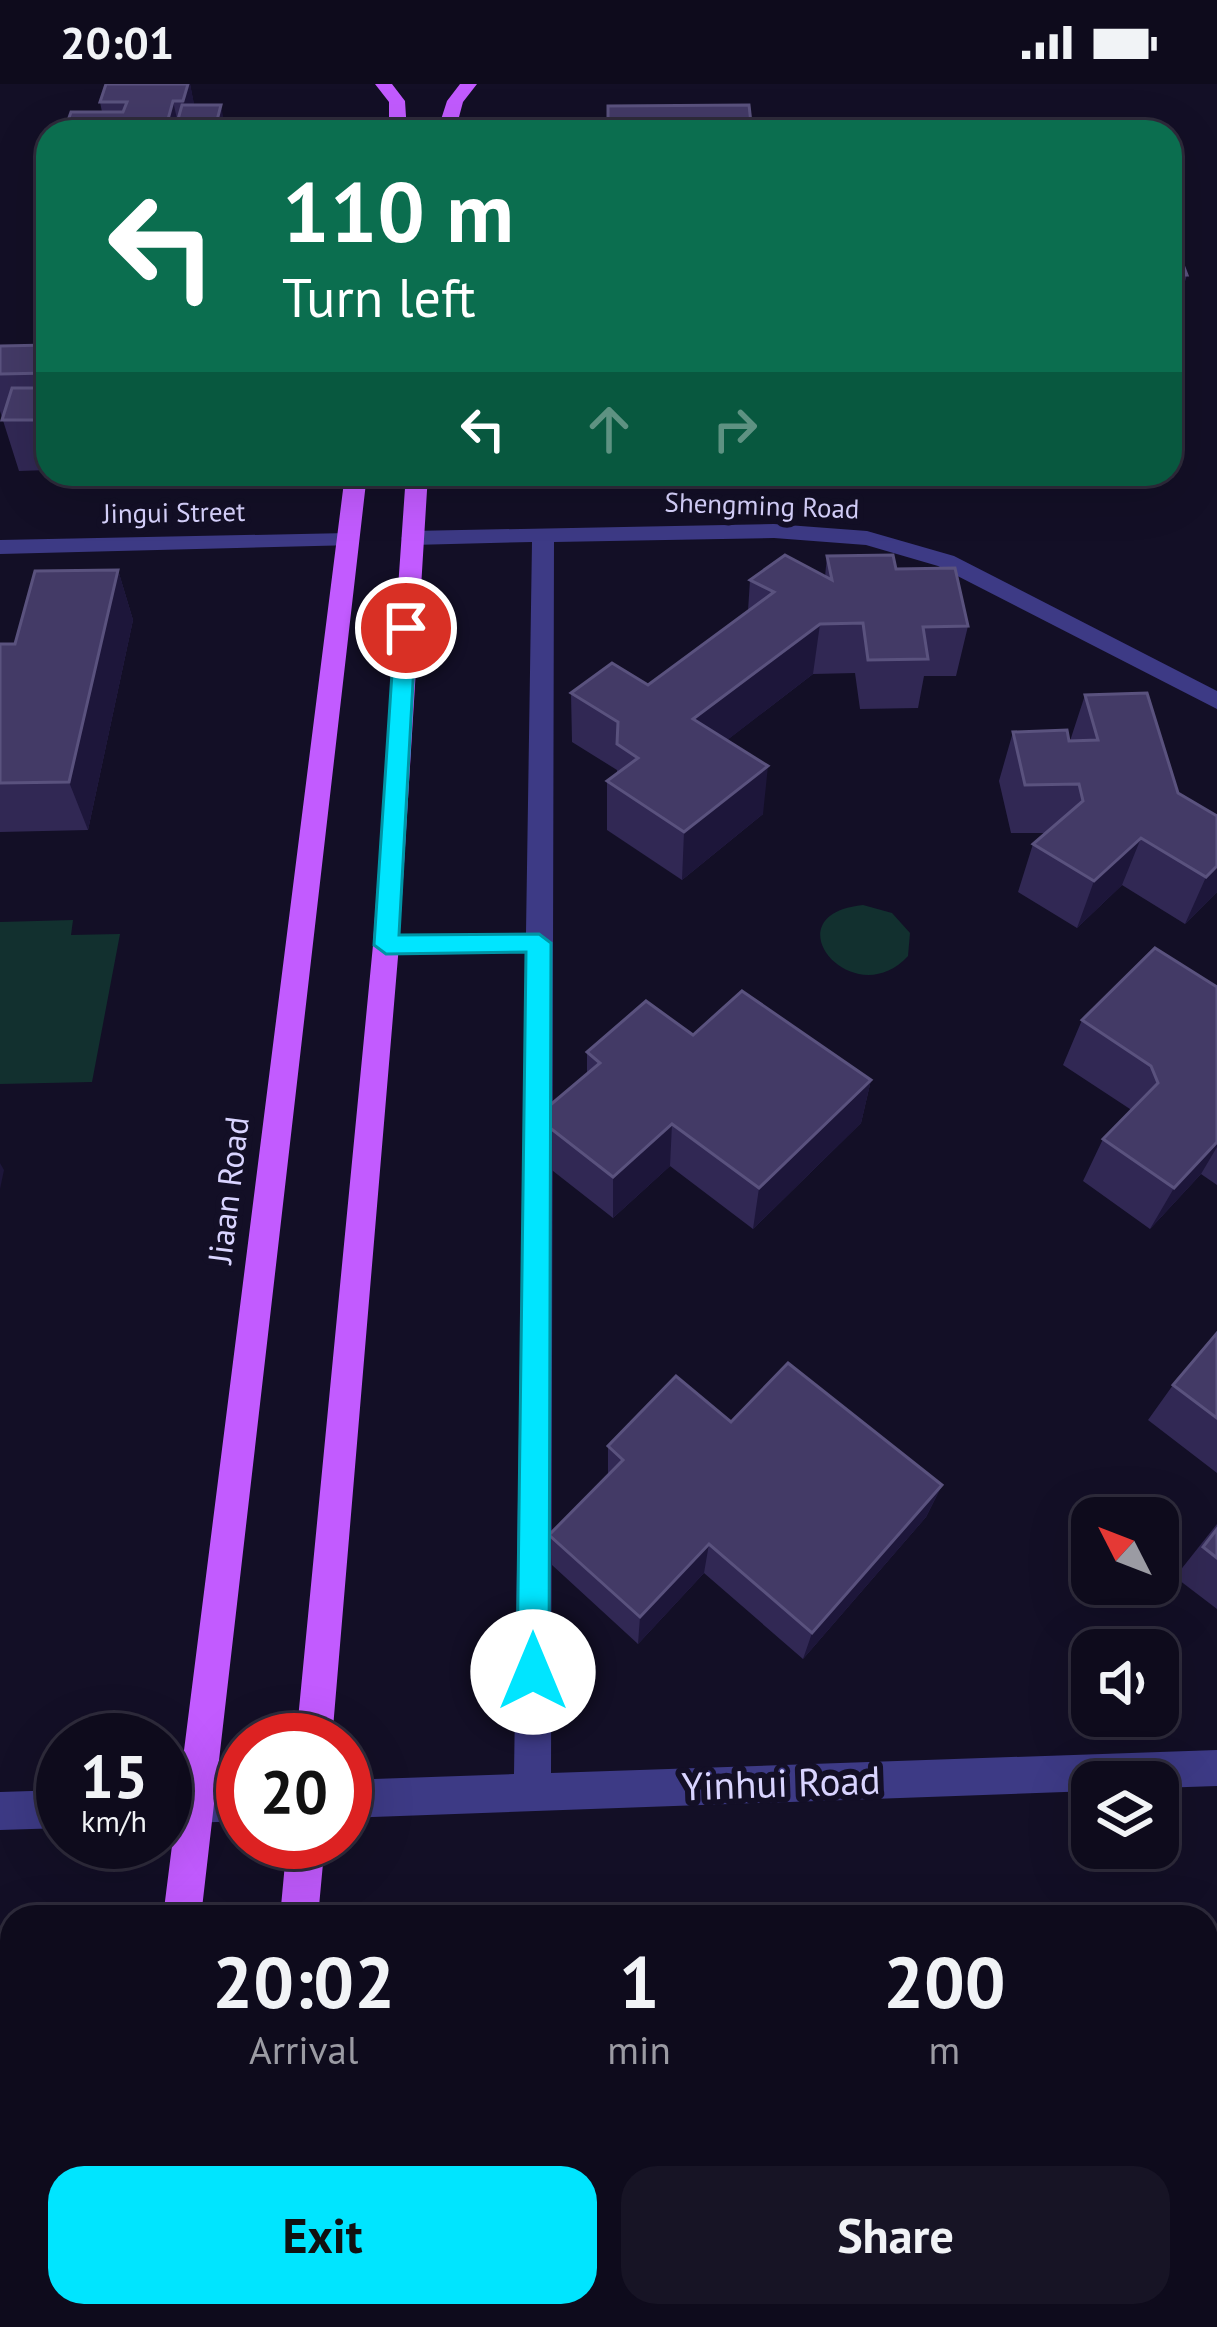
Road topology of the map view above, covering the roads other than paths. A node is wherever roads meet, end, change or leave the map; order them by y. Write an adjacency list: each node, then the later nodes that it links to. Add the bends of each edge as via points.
1 (382, 84): 3 (main road, via 397,101)
2 (469, 84): 4 (main road)
3 (398, 120)
4 (449, 120)
5 (355, 486): 9 (main road, Jiaan Road)
6 (416, 486): 8 (main road)
7 (543, 535): 8 (street, Shengming Road); 11 (street, Shengming Road, via 804,532 894,544 975,575); 12 (street)
8 (412, 538): 13 (main road)
9 (348, 540): 10 (street, Jingui Street); 15 (main road, Jiaan Road)
10 (0, 547)
11 (1217, 701)
12 (539, 943): 13 (street); 17 (street)
13 (386, 945): 14 (main road)
14 (316, 1713)
15 (192, 1715)
16 (1217, 1768): 17 (street, Yinhui Road)
17 (532, 1792): 18 (street, Yinhui Road)
18 (372, 1797)
19 (36, 1810): 20 (street)
20 (0, 1811)
21 (181, 1869): 23 (main road, Jiaan Road)
22 (303, 1869): 24 (main road)
23 (182, 1905)
24 (300, 1905)

